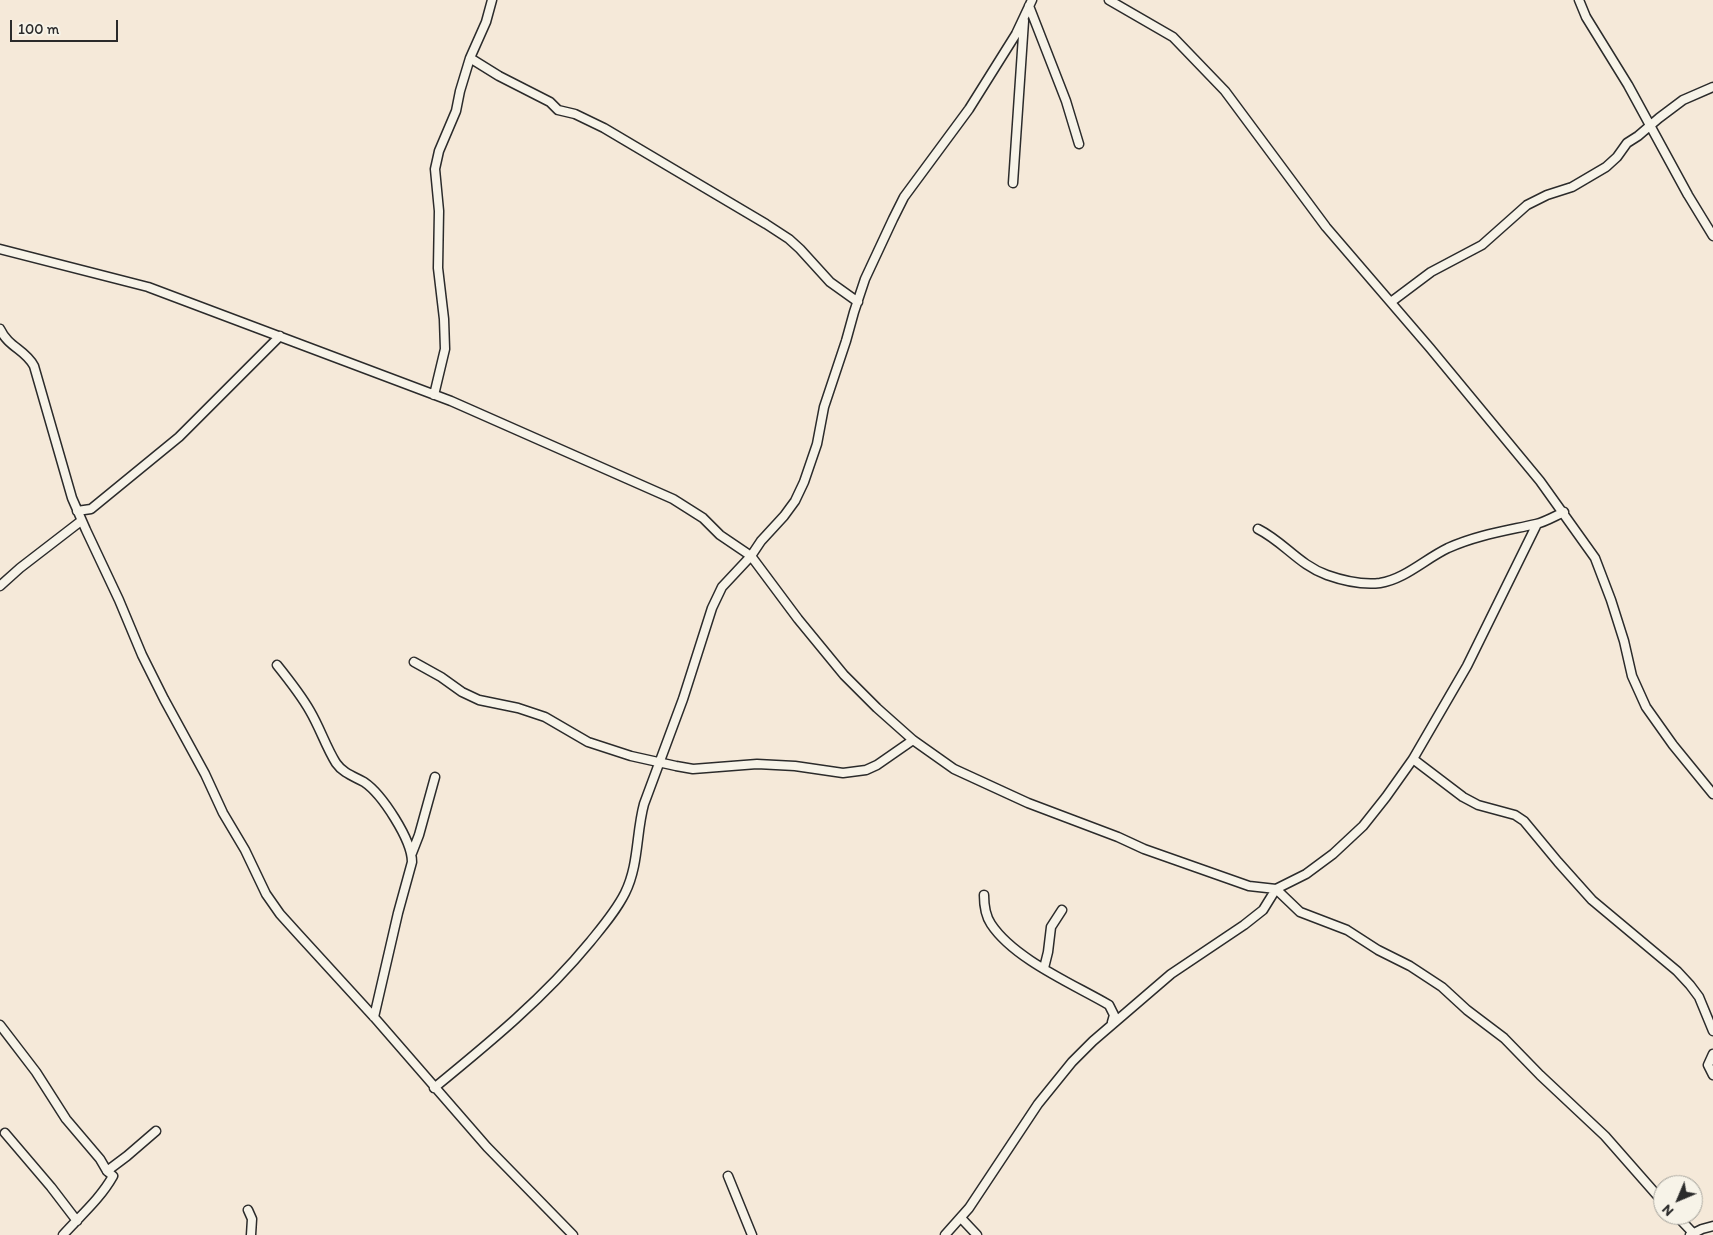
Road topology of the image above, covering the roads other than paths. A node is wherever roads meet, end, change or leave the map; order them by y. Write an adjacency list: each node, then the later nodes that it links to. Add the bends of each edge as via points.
1 (492, 0): 6 (street)
2 (1109, 0): 14 (street, via 1173,37 1225,91 1326,227)
3 (1579, 0): 8 (street)
4 (1031, 3): 5 (street); 9 (street)
5 (1024, 16): 10 (street); 13 (street, via 969,109 904,197)
6 (470, 58): 13 (street, via 550,102 558,110 604,128 766,224 789,239 830,282); 17 (street, via 456,111 435,169 445,349)
7 (1713, 87): 8 (street, via 1683,100)
8 (1651, 125): 11 (street); 14 (street, via 1627,143 1606,167 1572,187 1547,194 1527,205 1482,245 1431,272)
9 (1079, 144)
10 (1013, 183)
11 (1713, 236)
12 (0, 249): 16 (street, via 148,287)
13 (858, 302): 25 (street, via 804,482 795,501)
14 (1391, 302): 20 (street)
15 (0, 329): 19 (street, via 4,338 26,355 34,366)
16 (280, 336): 17 (street); 18 (street, via 179,437)
17 (434, 395): 25 (street, via 673,499)
18 (92, 509): 19 (street); 24 (street)
19 (77, 511): 21 (street)
20 (1564, 512): 22 (street); 33 (street, via 1595,558 1612,600 1632,676 1646,708)
21 (81, 521): 24 (street); 26 (street)
22 (1537, 524): 23 (street, via 1478,537 1447,549 1399,577 1364,583 1327,575 1305,565 1276,539); 30 (street, via 1467,666)
23 (1258, 529)
24 (86, 530): 39 (street, via 142,655 266,894 299,936)
25 (751, 556): 29 (street, via 844,675); 31 (street, via 722,587 712,608)
26 (0, 586)
27 (414, 662): 31 (street, via 478,700 545,717 588,742)
28 (277, 665): 34 (street, via 311,713 336,762 343,771 365,783 375,793 394,816)
29 (913, 740): 31 (street, via 877,765 843,773 758,764 693,769); 35 (street, via 954,769 1028,803 1249,886)
30 (1414, 758): 35 (street, via 1363,826 1306,874); 42 (street, via 1463,797 1524,821 1592,900 1690,985 1699,997)
31 (660, 762): 45 (street, via 639,820 634,864 626,891 615,911 534,1002 502,1033)
32 (435, 777): 34 (street)
33 (1713, 794)
34 (412, 853): 39 (street)
35 (1276, 889): 40 (street, via 1263,910 1171,974); 50 (street, via 1300,912 1347,930 1442,987 1504,1038 1605,1136)
36 (984, 895): 38 (street, via 984,908 998,933 1021,955)
37 (1062, 910): 38 (street, via 1051,926)
38 (1044, 968): 40 (street, via 1109,1005 1114,1015)
39 (374, 1017): 45 (street)
40 (1111, 1024): 52 (street, via 1072,1062 1038,1104)
41 (0, 1025): 48 (street, via 36,1072 66,1120)
42 (1713, 1031)
43 (1713, 1054): 44 (street, via 1708,1065)
44 (1713, 1075)
45 (434, 1088): 58 (street)
46 (156, 1131): 48 (street)
47 (5, 1133): 53 (street)
48 (107, 1171): 53 (street, via 113,1176 108,1186)
49 (728, 1176): 59 (street)
50 (1653, 1191)
51 (248, 1210): 57 (street, via 252,1219)
52 (961, 1218): 60 (street); 61 (street)
53 (77, 1221): 56 (street)
54 (1713, 1226): 55 (street)
55 (1692, 1234)
56 (63, 1235)
57 (252, 1235)
58 (573, 1235)
59 (752, 1235)
60 (944, 1235)
61 (977, 1235)

